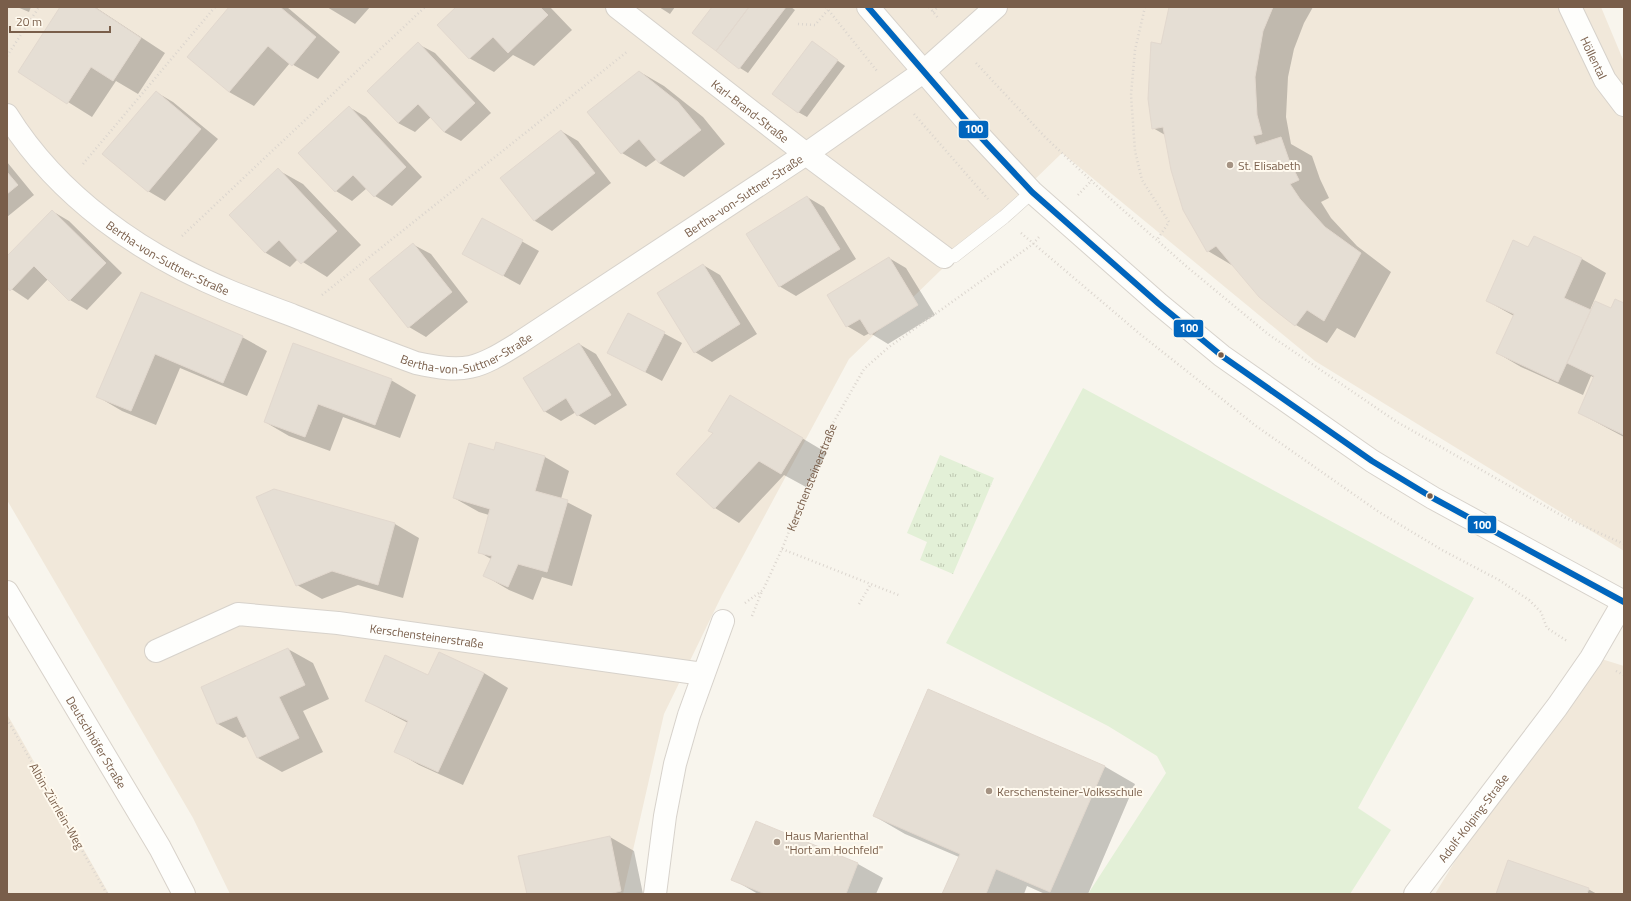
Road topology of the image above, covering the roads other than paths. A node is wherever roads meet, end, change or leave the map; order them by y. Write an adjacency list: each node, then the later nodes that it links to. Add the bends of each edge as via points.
1 (617, 7): 8 (street, Karl-Brand-Straße)
2 (868, 7): 5 (street)
3 (996, 7): 5 (street, Bertha-von-Suttner-Straße)
4 (1570, 7): 6 (street, Höllental, via 1605,80)
5 (923, 72): 8 (street, Bertha-von-Suttner-Straße); 9 (street)
6 (1624, 105)
7 (7, 115): 8 (street, Bertha-von-Suttner-Straße, via 40,159 65,186 127,237 160,257 229,291 416,363 443,369 463,369 488,362)
8 (806, 154): 10 (street, Karl-Brand-Straße)
9 (1032, 192): 10 (lane, via 954,256); 12 (street, via 1222,356 1372,461 1440,502)
10 (944, 257)
11 (7, 592): 16 (street, Deutschhöfer Straße, via 160,848)
12 (1624, 602): 18 (street, Adolf-Kolping-Straße, via 1591,658 1557,708)
13 (723, 621): 15 (street)
14 (156, 651): 15 (street, Kerschensteinerstraße, via 238,614 338,623)
15 (703, 674): 17 (street, via 675,764 665,816)
16 (184, 894)
17 (656, 894)
18 (1415, 894)

